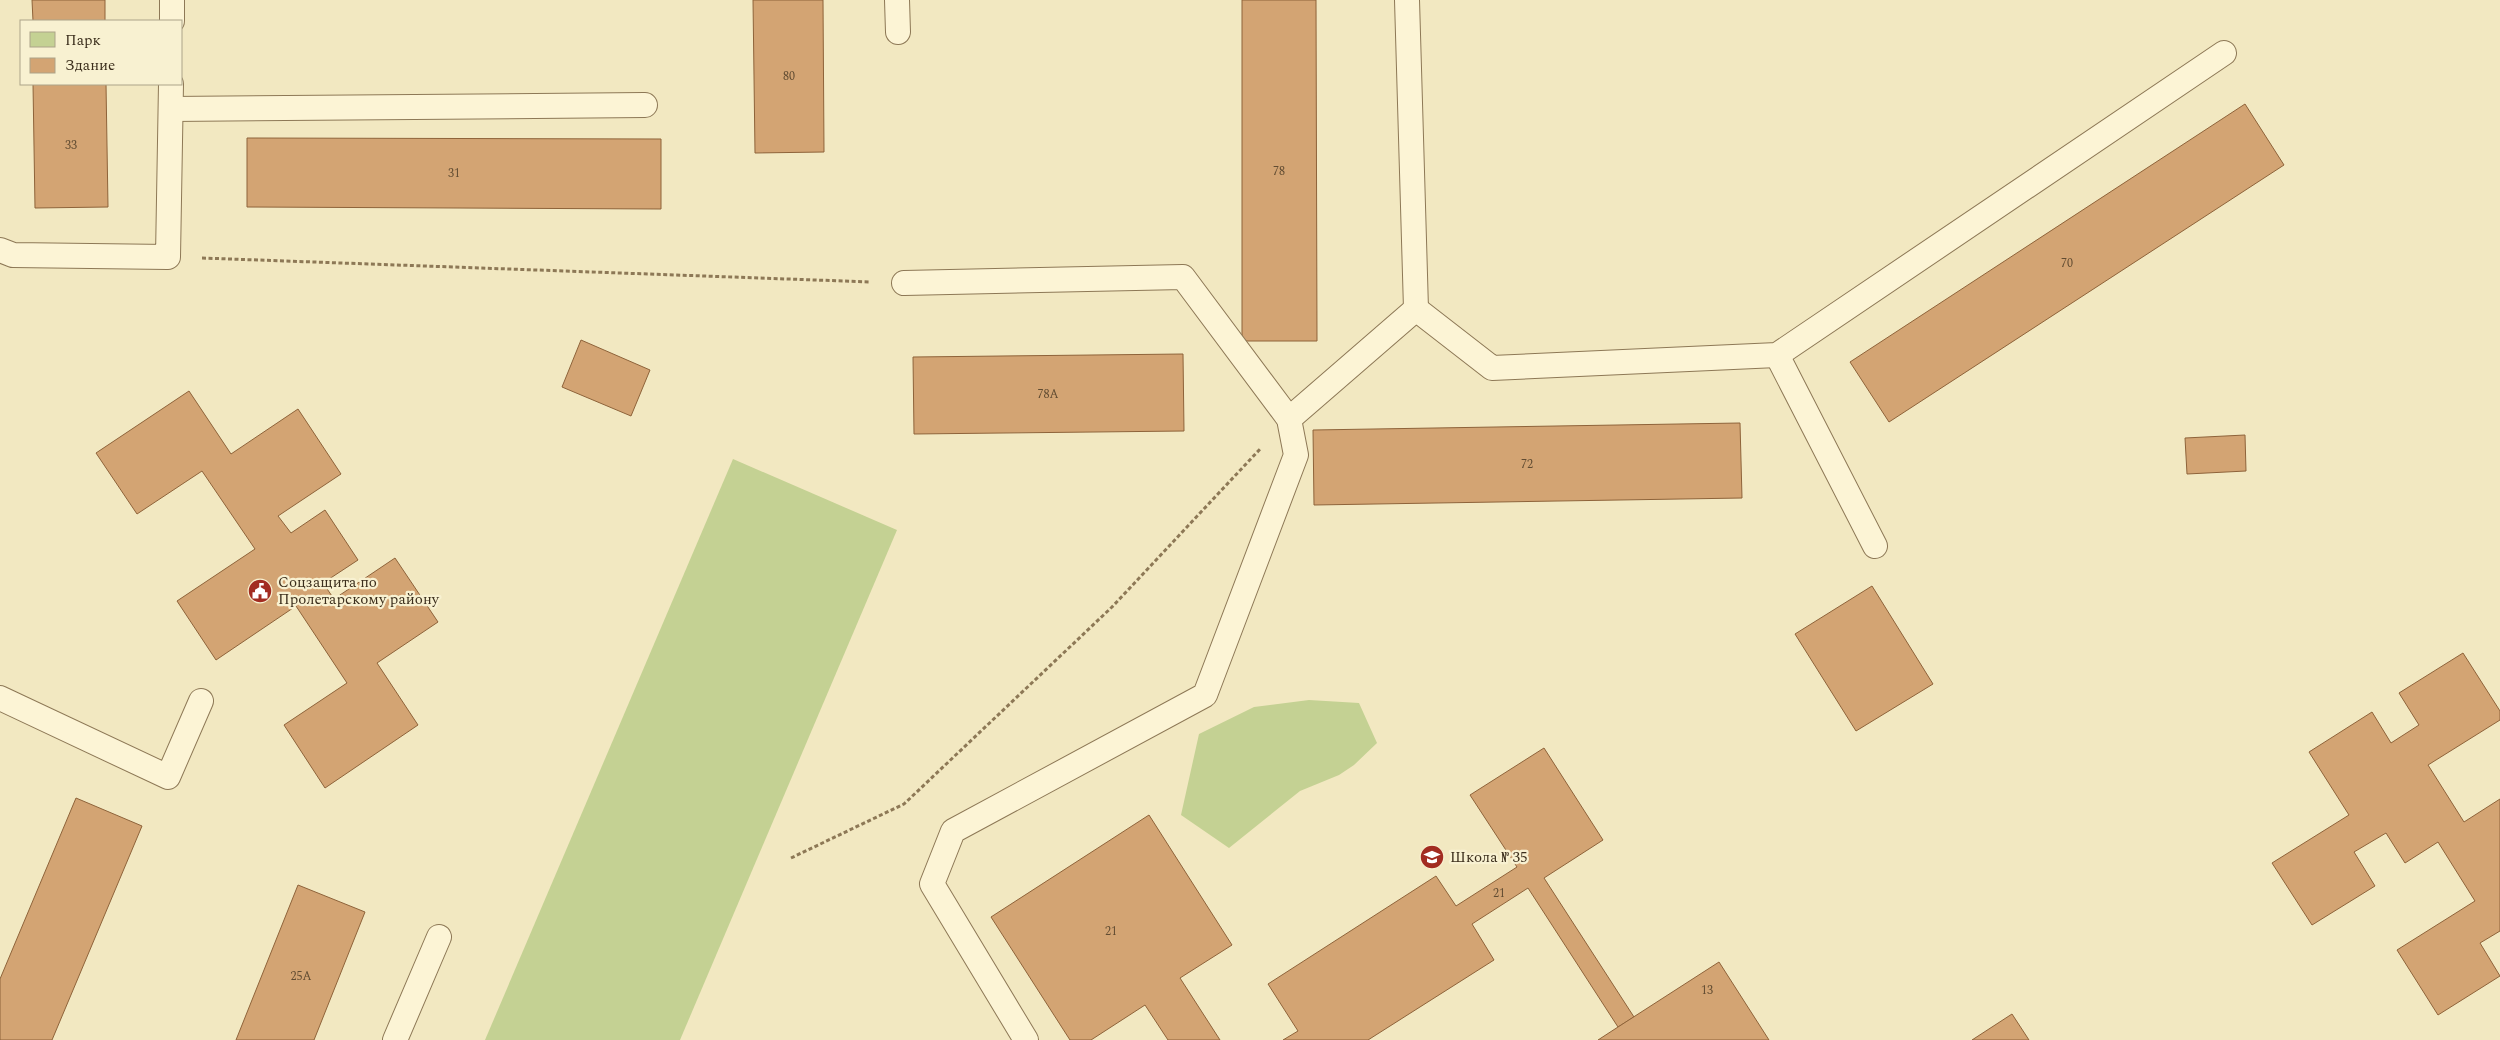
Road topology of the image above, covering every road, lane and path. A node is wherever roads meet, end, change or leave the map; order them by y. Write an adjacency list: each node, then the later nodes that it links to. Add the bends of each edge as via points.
1 (172, 0): 4 (lane)
2 (897, 0): 5 (lane)
3 (1406, 0): 13 (lane)
4 (172, 20)
5 (898, 32)
6 (2224, 53): 14 (lane)
7 (171, 85): 9 (lane)
8 (645, 105): 9 (lane)
9 (171, 109): 11 (lane)
10 (0, 250): 11 (lane, via 13,255)
11 (168, 257): 12 (path)
12 (904, 283): 15 (lane, via 1183,277)
13 (1416, 309): 14 (lane, via 1492,368); 15 (lane)
14 (1777, 355): 16 (lane)
15 (1289, 419): 19 (path, via 1112,607 904,804); 22 (lane, via 1296,455 1204,695 953,831 932,884)
16 (1875, 546)
17 (0, 698): 18 (lane, via 168,777)
18 (201, 701)
19 (791, 858)
20 (439, 937): 21 (lane)
21 (395, 1040)
22 (1026, 1040)

